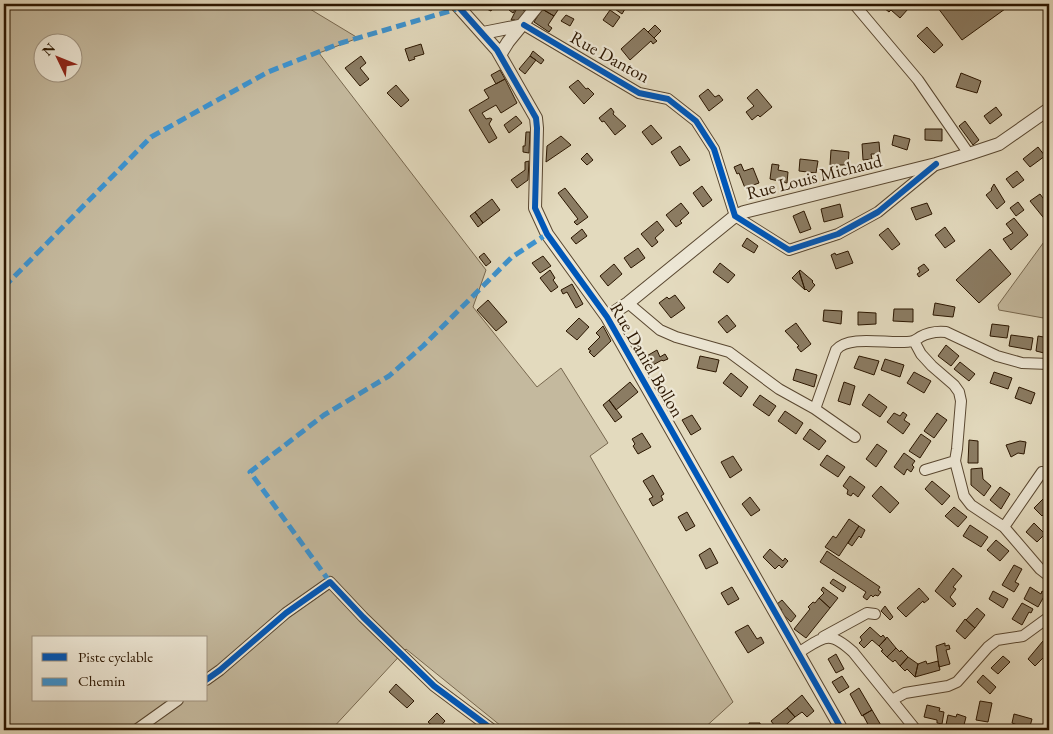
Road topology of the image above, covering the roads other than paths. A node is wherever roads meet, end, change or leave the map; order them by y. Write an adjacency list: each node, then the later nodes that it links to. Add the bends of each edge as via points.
1 (456, 4): 5 (street, Rue Daniel Bollon)
2 (539, 4): 4 (street)
3 (854, 4): 8 (street, via 918,80)
4 (524, 24): 5 (street); 6 (street); 10 (street, Rue Danton, via 639,92 668,99 696,121 714,149)
5 (483, 33): 6 (street, Rue Daniel Bollon)
6 (500, 56): 12 (street, Rue Daniel Bollon, via 536,118 535,208 547,234)
7 (1049, 110): 8 (street, Rue Louis Michaud, via 999,144)
8 (969, 154): 9 (street, Rue Louis Michaud)
9 (936, 164): 10 (street, Rue Louis Michaud); 10 (street, via 878,212 838,234 789,250)
10 (735, 216): 11 (street, Rue Louis Michaud)
11 (628, 304): 12 (street, Rue Louis Michaud); 15 (street, via 660,330 729,352 779,389)
12 (607, 316): 25 (street, Rue Daniel Bollon)
13 (914, 341): 14 (street, via 931,332 946,332 1005,358 1022,363); 15 (street, via 869,341 840,346); 17 (street, via 927,360 959,392 961,401)
14 (1049, 364)
15 (815, 410): 16 (street)
16 (855, 437)
17 (955, 461): 18 (street); 20 (street, via 964,496 971,505)
18 (925, 470)
19 (1042, 472): 20 (street)
20 (1004, 527): 21 (street)
21 (1049, 576)
22 (875, 614): 24 (street, via 868,613)
23 (1049, 617): 27 (street, via 1023,636 997,640 957,682 905,693)
24 (822, 638): 25 (street); 27 (street, via 840,641 853,652)
25 (798, 653): 31 (street, Rue Daniel Bollon)
26 (208, 679): 30 (street, via 286,613 330,582 434,686)
27 (892, 700): 32 (street)
28 (175, 702): 29 (street)
29 (136, 730)
30 (493, 730)
31 (842, 730)
32 (916, 730)

